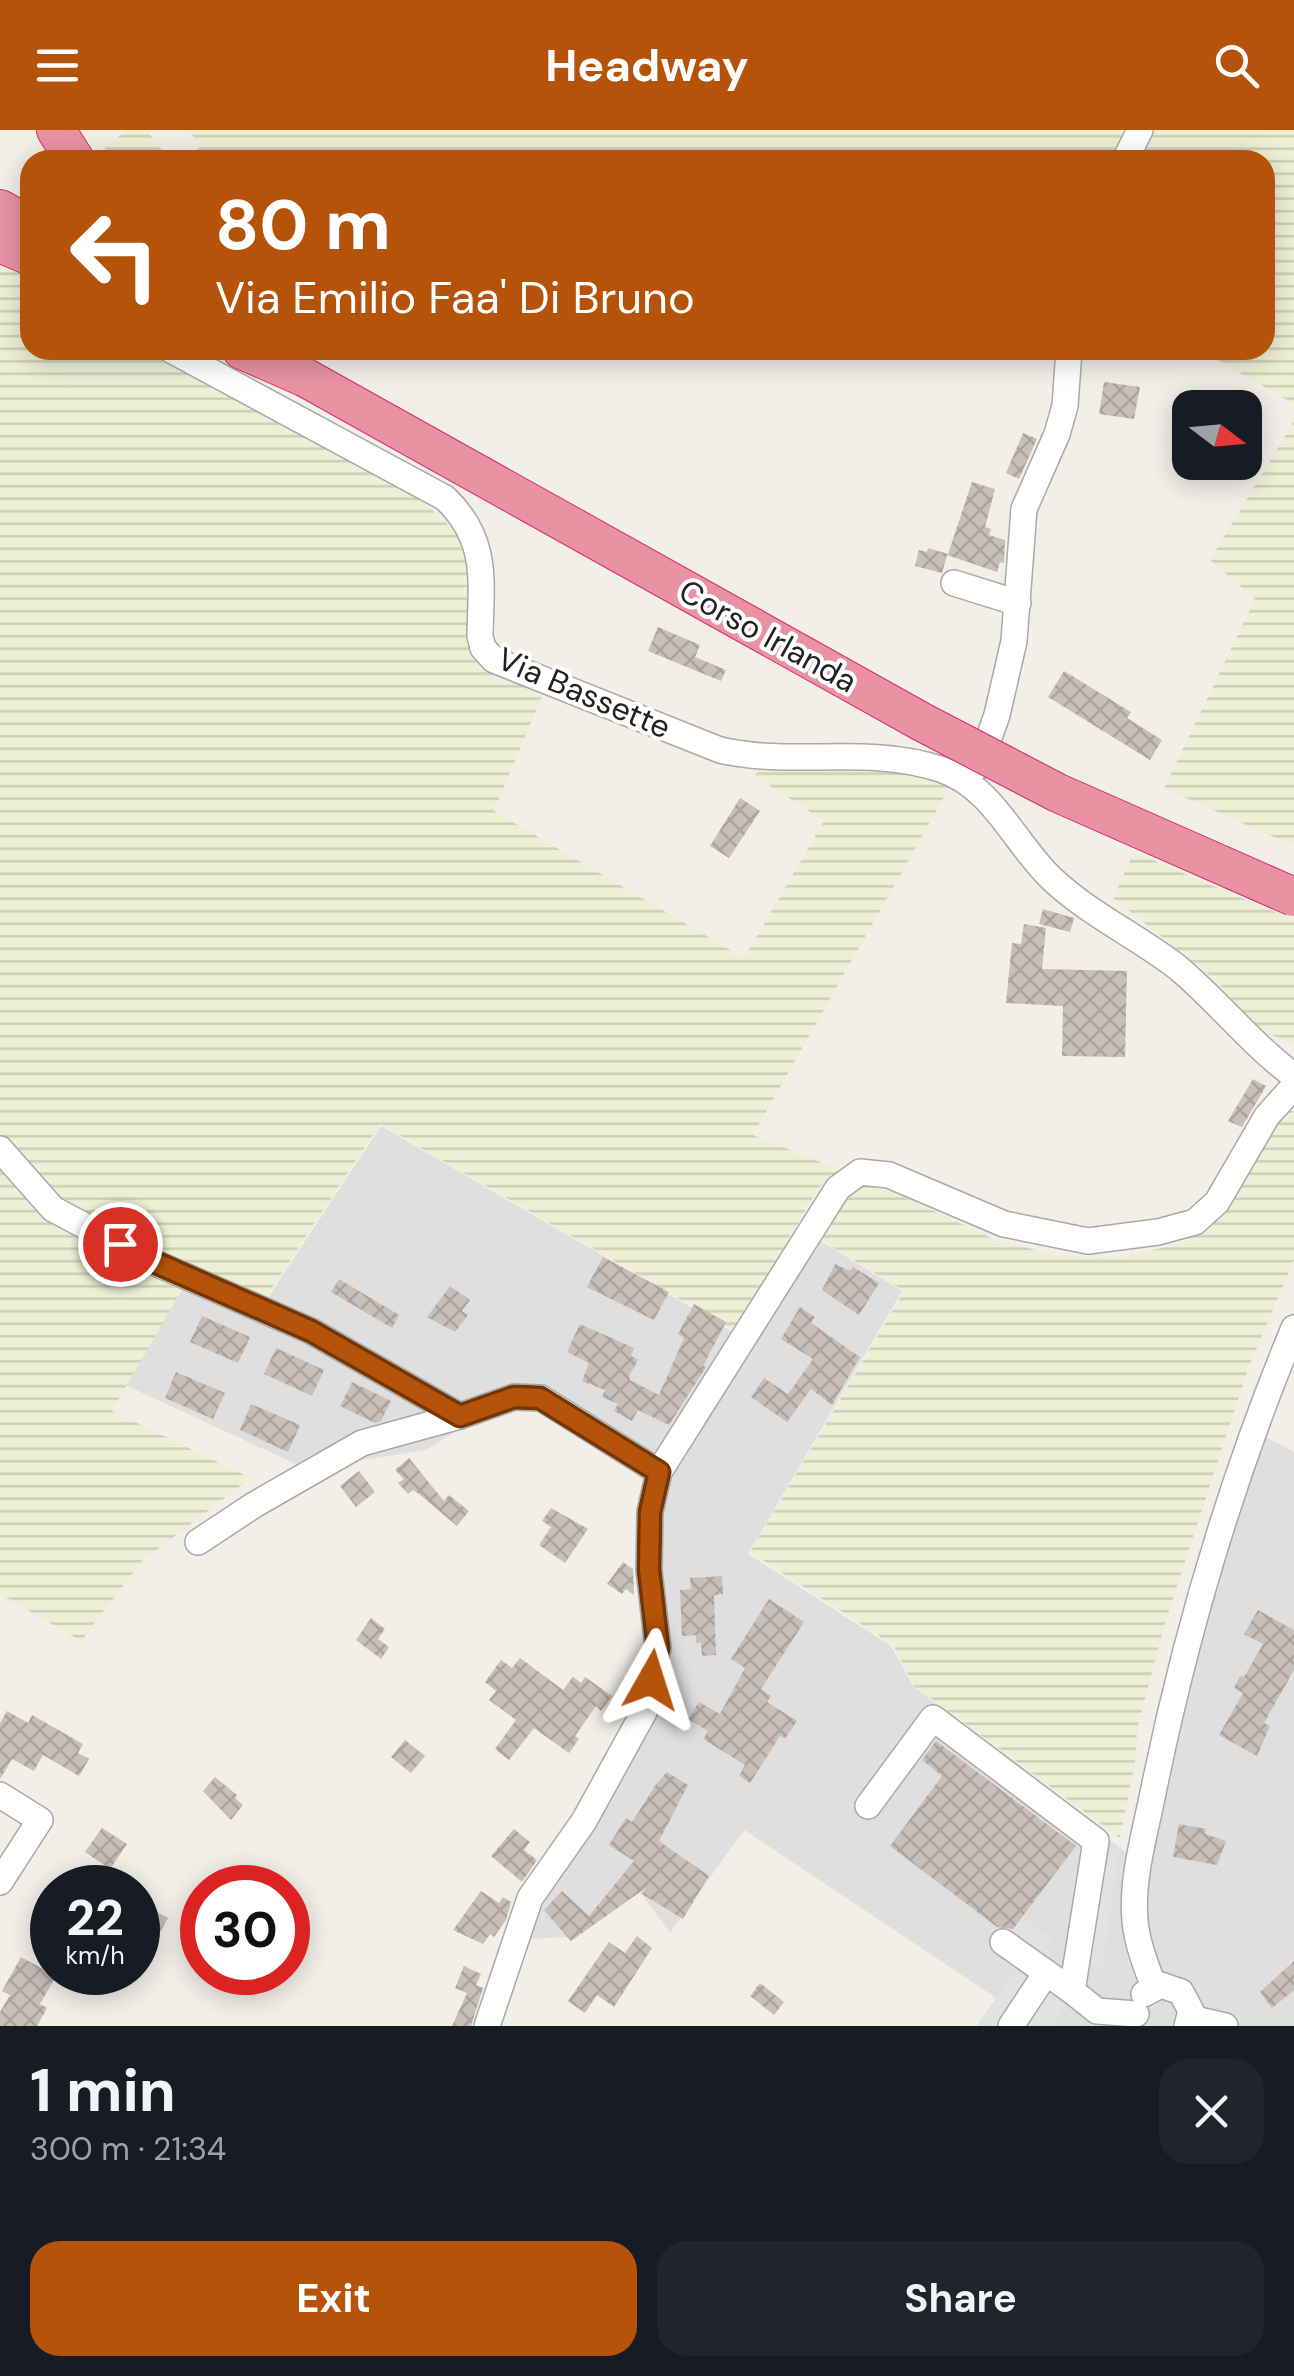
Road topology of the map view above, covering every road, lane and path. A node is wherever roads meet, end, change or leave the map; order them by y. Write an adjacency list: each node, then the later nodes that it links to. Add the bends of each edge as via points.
1 (189, 360): 6 (street, Via Bassette, via 454,507 480,558 480,636 494,660 720,750 750,757 908,760)
2 (1068, 360): 5 (street, via 1056,434 1024,510)
3 (306, 364): 7 (highway, Corso Irlanda, via 933,700); 8 (highway, Corso Irlanda, bridge, via 922,722 1058,793)
4 (954, 583): 5 (street)
5 (1018, 602): 6 (street, via 998,715)
6 (972, 784): 9 (street, Via Bassette, via 1050,878 1178,968)
7 (1294, 870)
8 (1294, 897)
9 (1294, 1076)
10 (1294, 1086): 14 (street, via 1267,1116 1216,1202 1195,1222 1158,1232 1088,1241 1004,1224 889,1176 860,1172 838,1188)
11 (0, 1149): 13 (street, via 53,1209 311,1331)
12 (1294, 1328): 21 (street, via 1225,1517 1160,1760 1134,1904)
13 (450, 1410): 14 (street, via 540,1398); 15 (street, via 362,1443)
14 (659, 1472): 25 (street, via 649,1570 658,1648 644,1712 584,1822 530,1898)
15 (198, 1542)
16 (0, 1794): 18 (street, via 40,1820)
17 (868, 1806): 22 (street, via 933,1718 1096,1842)
18 (0, 1882)
19 (1004, 1942): 20 (street)
20 (1046, 1972): 22 (street); 26 (street)
21 (1154, 1987): 23 (street, via 1139,2000); 24 (street, via 1182,1992 1190,2004)
22 (1072, 1991): 23 (street, via 1097,2010)
23 (1138, 2020)
24 (1189, 2022): 27 (street)
25 (487, 2026)
26 (1010, 2026)
27 (1226, 2026)

